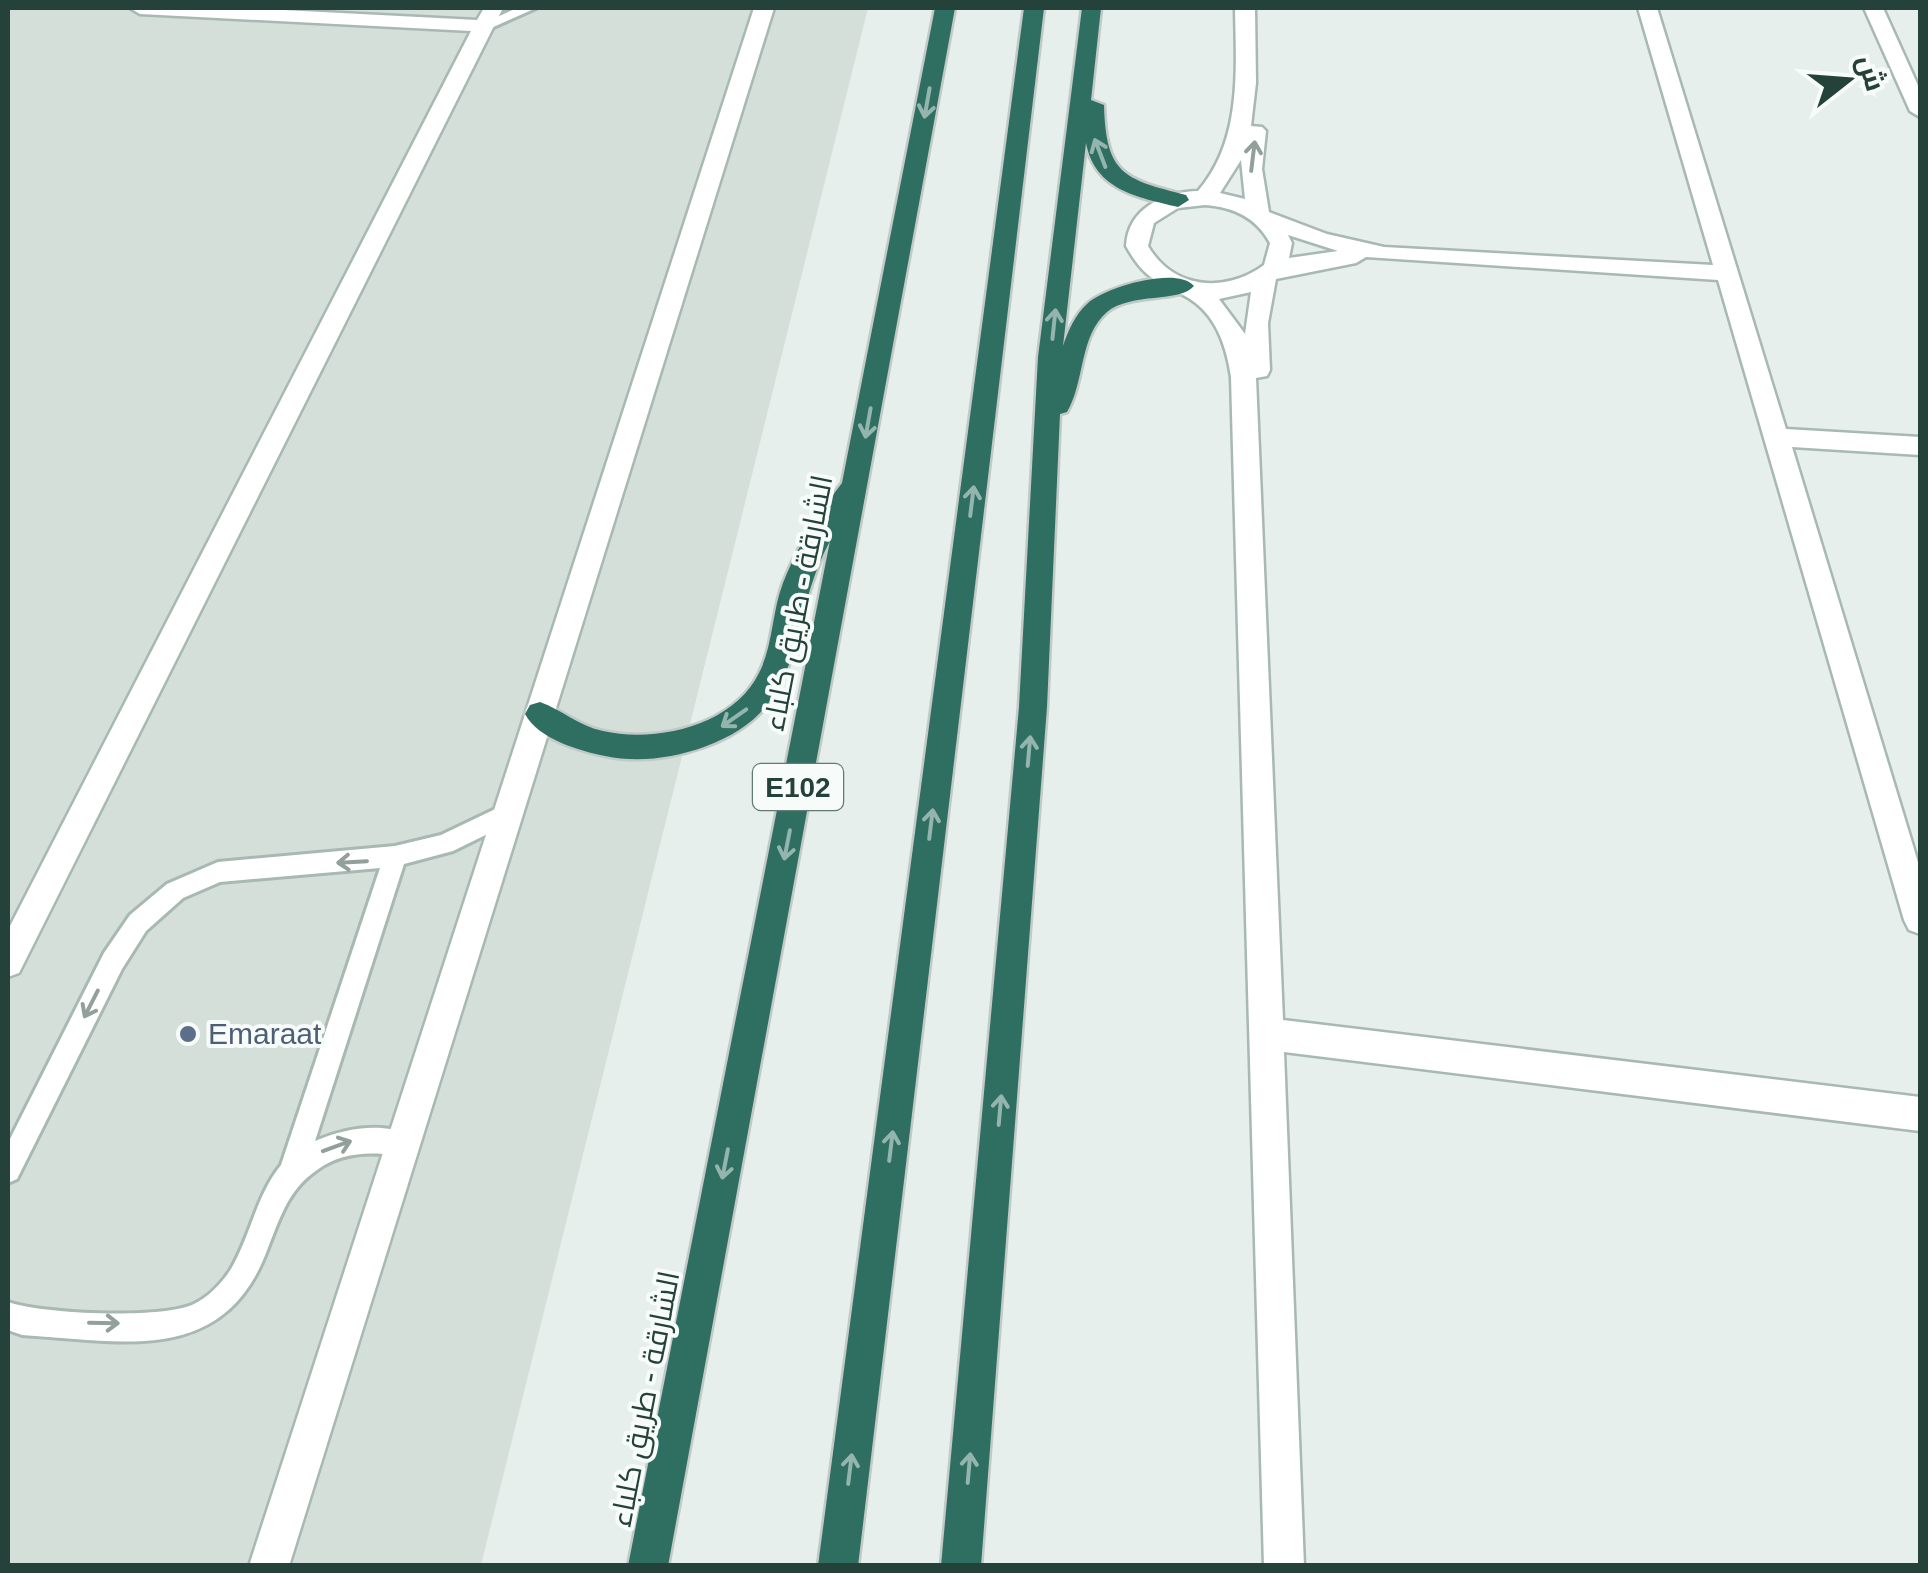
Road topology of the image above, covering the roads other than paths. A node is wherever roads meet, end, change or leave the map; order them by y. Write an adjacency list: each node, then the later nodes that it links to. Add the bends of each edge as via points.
1 (140, 8): 10 (street)
2 (529, 8): 10 (lane)
3 (764, 8): 26 (street)
4 (945, 8): 25 (highway, الشارقة - طريق كلباء / E102, one-way to 25)
5 (1034, 8): 39 (highway, one-way to 5)
6 (1091, 8): 11 (highway)
7 (1245, 8): 12 (street)
8 (1648, 8): 19 (street)
9 (1873, 8): 13 (street)
10 (489, 17): 30 (street)
11 (1087, 50): 15 (highway, one-way to 11, via 1134,189 1102,165); 22 (highway, one-way to 11)
12 (1246, 99): 14 (street, via 1232,163); 16 (street, one-way to 12, via 1251,178 1256,132)
13 (1920, 111)
14 (1204, 198): 15 (street); 16 (street)
15 (1178, 200): 20 (street, via 1141,223 1136,246 1151,270)
16 (1262, 216): 17 (street, via 1322,240); 18 (street, via 1281,243)
17 (1384, 254): 18 (street); 19 (street)
18 (1270, 273): 20 (street, via 1232,290); 21 (street, via 1256,323 1258,373)
19 (1727, 273): 23 (street)
20 (1187, 288): 21 (street, via 1232,328); 22 (highway, via 1120,294 1090,313 1080,326 1065,394)
21 (1246, 395): 31 (street)
22 (1048, 421): 40 (highway, one-way to 22, via 1031,726)
23 (1775, 437): 24 (street); 29 (street)
24 (1920, 446)
25 (857, 482): 26 (highway, one-way to 26, via 806,561 774,674 757,701 728,724 693,740 628,747 580,737); 38 (highway, الشارقة - طريق كلباء / E102, one-way to 38)
26 (540, 714): 27 (street)
27 (510, 812): 28 (lane, via 445,844); 33 (street)
28 (395, 856): 34 (lane, one-way to 34, via 218,872 175,892 138,922); 35 (lane)
29 (1920, 920)
30 (8, 962)
31 (1266, 1034): 32 (street); 41 (street)
32 (1920, 1114)
33 (403, 1144): 35 (lane, one-way to 33, via 346,1141 376,1137); 37 (street)
34 (8, 1170)
35 (291, 1176): 36 (lane, one-way to 35, via 22,1322 151,1324 200,1316 242,1280 271,1203)
36 (8, 1316)
37 (269, 1566)
38 (648, 1566)
39 (838, 1566)
40 (960, 1566)
41 (1284, 1566)

